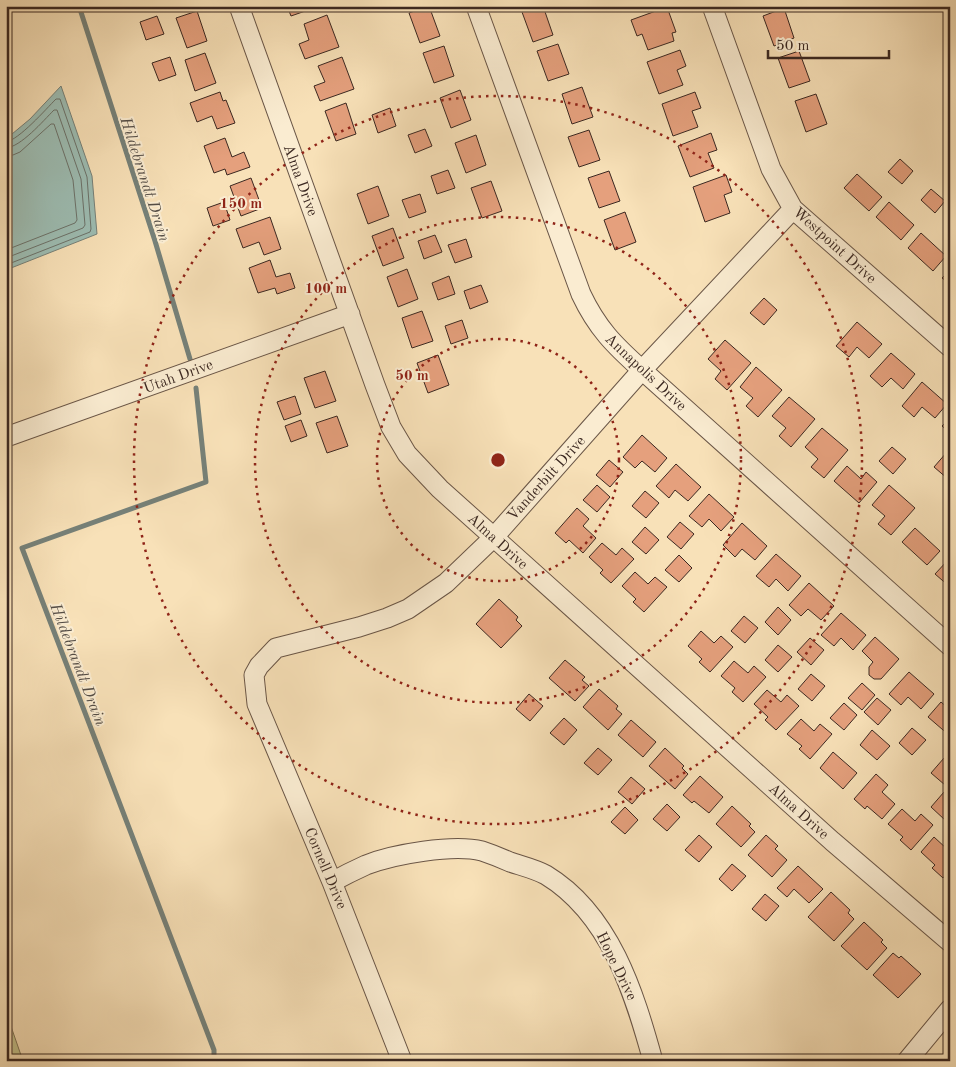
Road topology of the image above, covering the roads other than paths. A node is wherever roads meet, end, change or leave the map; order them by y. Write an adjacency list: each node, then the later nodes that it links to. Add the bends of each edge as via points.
1 (239, 6): 5 (street, Alma Drive)
2 (476, 6): 7 (street, Annapolis Drive, via 581,294 603,333)
3 (712, 6): 4 (street, Westpoint Drive, via 771,169)
4 (793, 209): 6 (street, Westpoint Drive); 7 (street, Vanderbilt Drive)
5 (350, 314): 8 (street, Utah Drive); 9 (street, Alma Drive, via 391,427 407,454 440,489)
6 (950, 347)
7 (642, 370): 9 (street, Vanderbilt Drive); 10 (street, Annapolis Drive)
8 (6, 437)
9 (494, 537): 11 (street, Vanderbilt Drive, via 446,583 408,609 359,627 276,648); 13 (street, Alma Drive, via 832,841)
10 (950, 646)
11 (254, 675): 12 (street, Cornell Drive, via 256,704)
12 (332, 882): 15 (street, Cornell Drive); 16 (street, Hope Drive, via 367,865 427,851 457,848 481,851 545,874 569,892 591,916 611,946 640,1013)
13 (950, 942)
14 (950, 1008): 17 (street)
15 (402, 1061)
16 (652, 1061)
17 (907, 1061)

